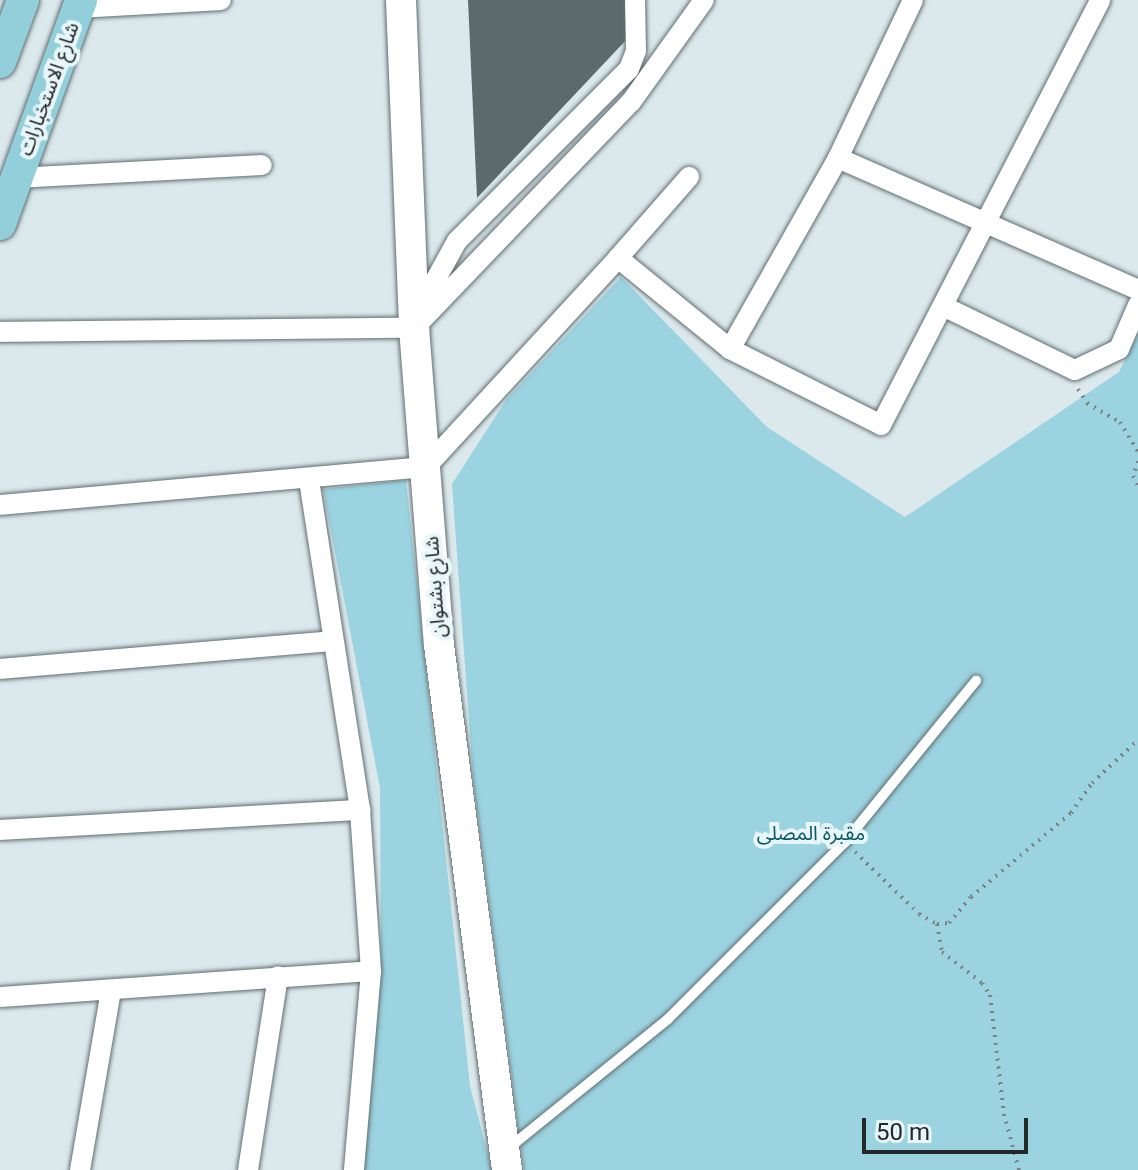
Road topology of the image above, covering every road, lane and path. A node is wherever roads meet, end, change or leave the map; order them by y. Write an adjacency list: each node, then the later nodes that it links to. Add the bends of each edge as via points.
1 (23, 0): 9 (main road)
2 (221, 0): 8 (street)
3 (401, 0): 20 (street, شارع بشتوان)
4 (635, 0): 20 (street, via 636,51 629,69 457,241)
5 (704, 0): 20 (street, via 631,102)
6 (913, 0): 10 (street)
7 (1100, 0): 14 (street)
8 (79, 4): 13 (main road, شارع الاستخبارات)
9 (0, 62)
10 (838, 158): 14 (street); 22 (street)
11 (262, 165): 13 (street)
12 (689, 177): 16 (street)
13 (16, 178): 15 (main road, شارع الاستخبارات)
14 (990, 223): 17 (street); 19 (street)
15 (0, 224)
16 (618, 258): 22 (street); 26 (street)
17 (1138, 290)
18 (1138, 305): 23 (street, via 1119,349)
19 (945, 307): 22 (street, via 881,425); 23 (street)
20 (423, 318): 21 (street); 26 (street, شارع بشتوان)
21 (0, 332)
22 (730, 349)
23 (1075, 370): 24 (path, via 1078,391 1087,403 1120,422)
24 (1138, 452)
25 (1138, 461): 28 (path, via 1133,476)
26 (426, 467): 27 (street); 42 (street, شارع بشتوان, via 439,645)
27 (309, 480): 29 (street); 30 (street)
28 (1138, 486)
29 (0, 505)
30 (331, 641): 31 (street); 34 (street)
31 (0, 669)
32 (976, 681): 36 (lane)
33 (1138, 740): 37 (path, via 1002,876 971,897 955,919)
34 (360, 810): 35 (street); 38 (street)
35 (0, 830)
36 (845, 842): 37 (path, via 919,914); 42 (lane, via 642,1044)
37 (937, 924): 46 (path, via 942,952 990,995 1004,1114)
38 (371, 971): 39 (street); 45 (street)
39 (278, 976): 40 (street); 44 (street)
40 (111, 990): 41 (street); 43 (street)
41 (0, 997)
42 (506, 1160)
43 (80, 1170)
44 (248, 1170)
45 (354, 1170)
46 (1019, 1170)

